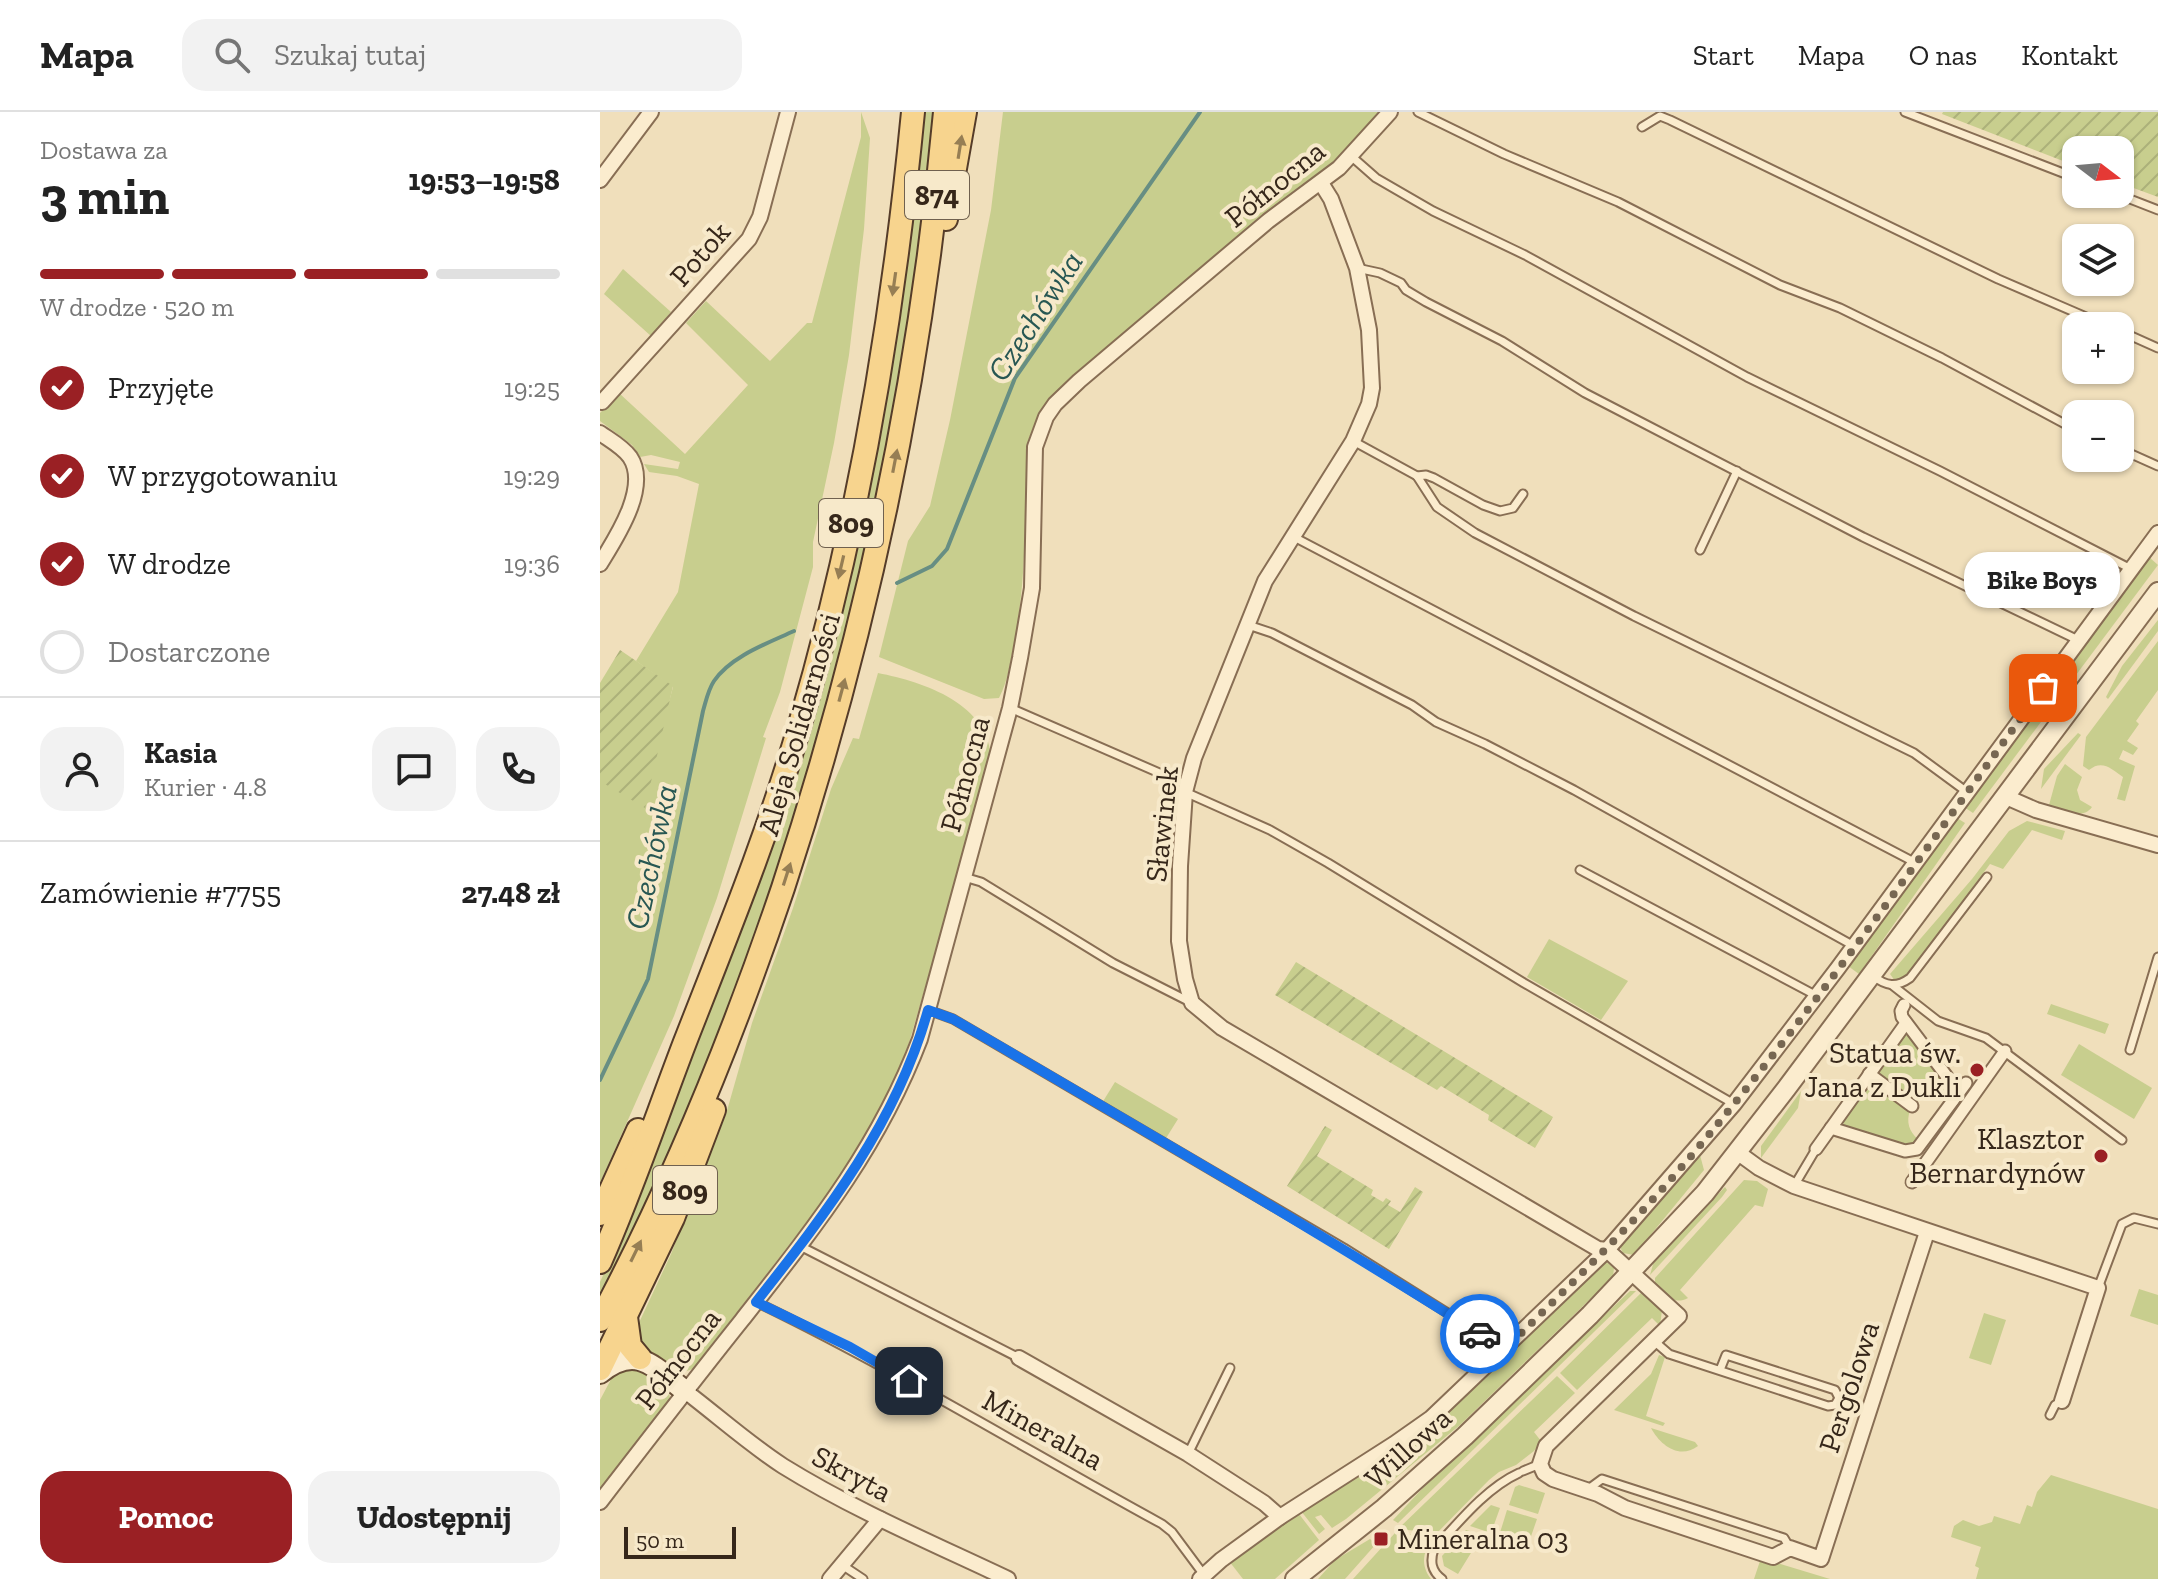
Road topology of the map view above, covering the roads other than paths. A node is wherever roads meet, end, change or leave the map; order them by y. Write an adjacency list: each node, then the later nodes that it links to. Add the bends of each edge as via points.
1 (651, 112): 12 (street)
2 (788, 112): 21 (street, Potok, via 760,217 749,239)
3 (913, 112): 51 (main road, Aleja Solidarności / 809, one-way to 51, via 881,363 834,597 784,778)
4 (945, 112): 17 (main road, Aleja Solidarności / 874)
5 (965, 112): 17 (main road, one-way to 5, via 951,199)
6 (1390, 112): 10 (street, Północna)
7 (1418, 112): 22 (lane, via 1618,202 1780,285 1840,308)
8 (1905, 112): 11 (lane)
9 (1642, 127): 18 (lane, via 1660,116 1670,120)
10 (1351, 156): 13 (street, Północna); 34 (lane, via 1376,178 1433,211 1525,255 1747,377)
11 (2062, 173)
12 (600, 180)
13 (1321, 183): 16 (street, Sławinek); 38 (street, Północna, via 1268,221 1079,381 1046,417 1035,447 1032,588)
14 (2134, 201): 15 (lane)
15 (2158, 210)
16 (1357, 268): 24 (street, Sławinek, via 1371,344 1372,388); 27 (lane, via 1401,283 1585,393)
17 (926, 277): 53 (main road, Aleja Solidarności / 809, one-way to 17, via 803,824 858,632 897,451)
18 (2075, 312)
19 (2134, 337): 20 (lane)
20 (2158, 348)
21 (602, 402)
22 (2062, 422)
23 (600, 433): 33 (street, via 628,453 636,475 621,530)
24 (1353, 441): 28 (lane); 31 (street, Sławinek)
25 (2134, 455): 26 (lane)
26 (2158, 466)
27 (1737, 471): 32 (lane); 37 (lane)
28 (1417, 476): 29 (lane, via 1434,478 1500,511 1513,508); 40 (lane, via 1437,507 1475,533 1914,753)
29 (1523, 494)
30 (2158, 533): 34 (street)
31 (1292, 536): 36 (street, Sławinek); 43 (lane)
32 (1700, 550)
33 (600, 564)
34 (2131, 569): 37 (street)
35 (2158, 592): 41 (street, Willowa)
36 (1245, 624): 39 (street, Sławinek); 47 (lane, via 1272,633 1574,790)
37 (2078, 640): 40 (street)
38 (1010, 708): 39 (lane); 45 (street, Północna)
39 (1186, 788): 54 (street, Sławinek, via 1179,941); 65 (lane, via 1328,863)
40 (1967, 792): 43 (street)
41 (2004, 796): 42 (street); 49 (street, Willowa)
42 (2158, 845)
43 (1916, 863): 47 (street)
44 (1580, 870): 52 (lane)
45 (964, 877): 54 (lane); 56 (street, Północna)
46 (1987, 877): 50 (lane, via 1910,978)
47 (1854, 946): 52 (street)
48 (2158, 957): 58 (lane)
49 (1871, 974): 50 (lane); 70 (street, Willowa)
50 (1892, 985): 59 (lane, via 1938,1021 1986,1038)
51 (703, 996): 73 (main road, 809, via 669,1057); 78 (main road, Aleja Solidarności)
52 (1817, 996): 65 (street)
53 (743, 1000): 82 (main road, 809, via 731,1058 689,1179); 83 (main road, Aleja Solidarności, one-way to 53, via 672,1173)
54 (1192, 1003): 77 (street, via 1235,1036)
55 (1904, 1005): 57 (street)
56 (928, 1010): 76 (street, Północna, via 887,1115); 85 (lane, via 953,1019 1344,1248 1489,1339)
57 (1906, 1023): 60 (street); 61 (street)
58 (2130, 1050)
59 (2005, 1051): 63 (street); 68 (lane)
60 (1937, 1061): 62 (street); 64 (street, via 1951,1082)
61 (1869, 1074): 66 (street); 67 (street)
62 (1966, 1083): 63 (street); 64 (street)
63 (1977, 1090): 71 (street)
64 (1953, 1100): 67 (street, via 1911,1151)
65 (1734, 1104): 77 (street)
66 (1912, 1106)
67 (1831, 1128): 69 (street)
68 (2122, 1140)
69 (1816, 1149): 72 (lane)
70 (1737, 1152): 72 (street); 79 (street, Willowa)
71 (1912, 1182)
72 (1794, 1186): 75 (street)
73 (600, 1214)
74 (2158, 1224): 80 (lane, via 2134,1218 2122,1224)
75 (1927, 1232): 80 (street); 100 (street, Pergolowa, via 1821,1559)
76 (800, 1246): 81 (street, Północna); 87 (lane)
77 (1607, 1250): 79 (street); 85 (street)
78 (600, 1262)
79 (1632, 1272): 84 (street, via 1679,1316); 103 (street, Willowa, via 1453,1447)
80 (2098, 1288): 92 (street)
81 (756, 1302): 91 (street, Północna); 102 (lane, Mineralna, via 885,1366 1162,1524)
82 (626, 1317): 86 (main road, via 630,1346); 90 (main road, 809)
83 (600, 1320)
84 (1654, 1341): 89 (lane, via 1669,1354); 95 (street, via 1546,1446)
85 (1501, 1353): 98 (street, via 1431,1418)
86 (640, 1358): 90 (main road, via 623,1359); 91 (main road)
87 (1019, 1358): 94 (street)
88 (1230, 1368): 94 (lane)
89 (1720, 1370): 89 (lane, via 1828,1406 1839,1398 1835,1390 1726,1355)
90 (600, 1371)
91 (685, 1391): 97 (street, Północna); 99 (street, Skryta, via 780,1464)
92 (2062, 1401): 93 (lane)
93 (2050, 1415)
94 (1188, 1454): 98 (street)
95 (1540, 1464): 96 (street, via 1553,1479); 107 (lane, via 1485,1497 1434,1549 1433,1568)
96 (1586, 1490): 100 (street, via 1773,1557); 100 (lane, via 1602,1479 1784,1538)
97 (600, 1502)
98 (1280, 1517): 102 (street)
99 (880, 1519): 101 (street); 106 (street, Skryta)
100 (1790, 1548)
101 (842, 1565): 104 (street); 105 (lane)
102 (1202, 1577)
103 (1304, 1578)
104 (830, 1579)
105 (863, 1579)
106 (1008, 1579)
107 (1442, 1579)

